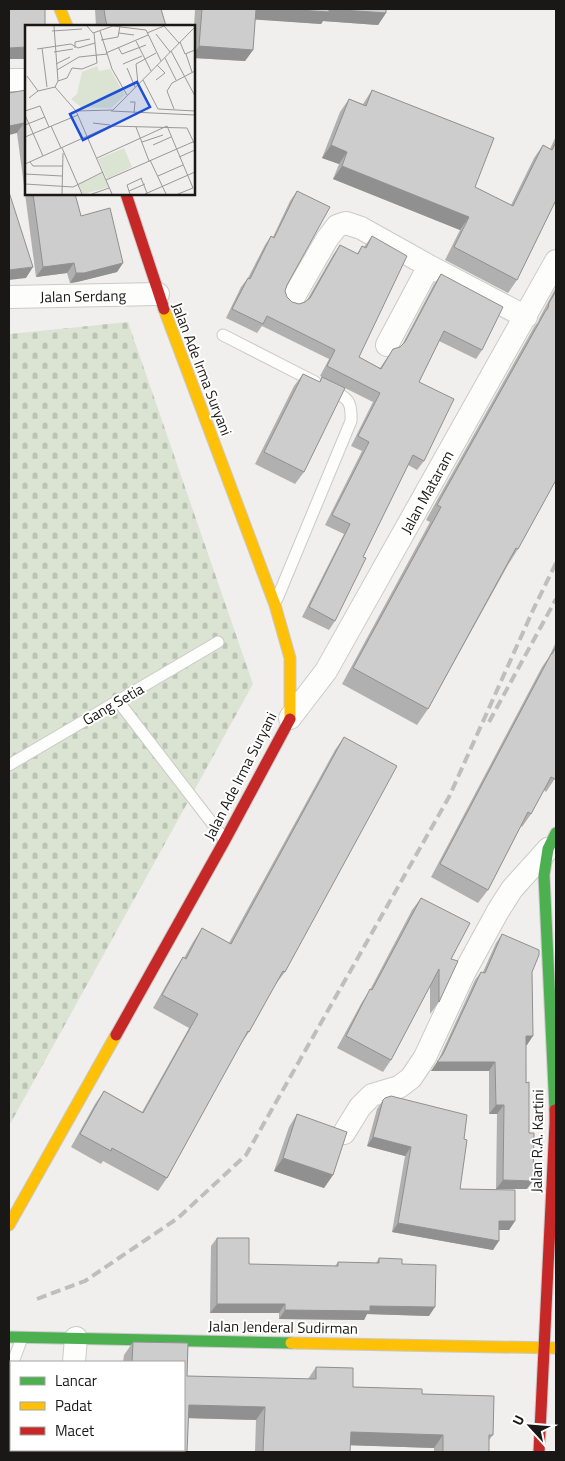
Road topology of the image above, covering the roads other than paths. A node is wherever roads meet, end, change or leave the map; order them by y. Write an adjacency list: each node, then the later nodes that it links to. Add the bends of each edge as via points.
1 (60, 9): 2 (main road)
2 (67, 25)
3 (9, 80): 4 (street)
4 (25, 80)
5 (126, 195): 8 (main road, Jalan Ade Irma Suryani)
6 (556, 261): 11 (street, Jalan Mataram)
7 (430, 266): 10 (street, via 346,223 337,226 327,239); 11 (street); 13 (street)
8 (158, 294): 9 (street, Jalan Serdang); 14 (main road, Jalan Ade Irma Suryani)
9 (9, 297)
10 (292, 300)
11 (526, 317): 17 (street, Jalan Mataram, via 326,672)
12 (223, 335): 14 (lane, via 346,397 351,409 351,421)
13 (387, 345)
14 (275, 605): 17 (main road, Jalan Ade Irma Suryani, via 290,658)
15 (218, 642): 16 (lane, Gang Setia)
16 (118, 701): 18 (lane, Gang Setia); 19 (lane)
17 (290, 718): 19 (main road, Jalan Ade Irma Suryani)
18 (9, 765)
19 (225, 840): 23 (main road, Jalan Ade Irma Suryani)
20 (552, 841): 21 (main road, Jalan R.A. Kartini, via 544,875); 22 (street, via 498,911 464,972 425,1058 411,1078 399,1087 372,1095 360,1106)
21 (554, 1031): 27 (main road, Jalan R.A. Kartini)
22 (344, 1133)
23 (9, 1225)
24 (9, 1337): 25 (main road, Jalan Jenderal Sudirman)
25 (23, 1337): 26 (main road, Jalan Jenderal Sudirman); 28 (lane)
26 (76, 1338): 27 (main road, Jalan Jenderal Sudirman); 29 (street)
27 (550, 1348): 30 (main road, Jalan R.A. Kartini)
28 (13, 1361)
29 (74, 1361)
30 (539, 1452)

